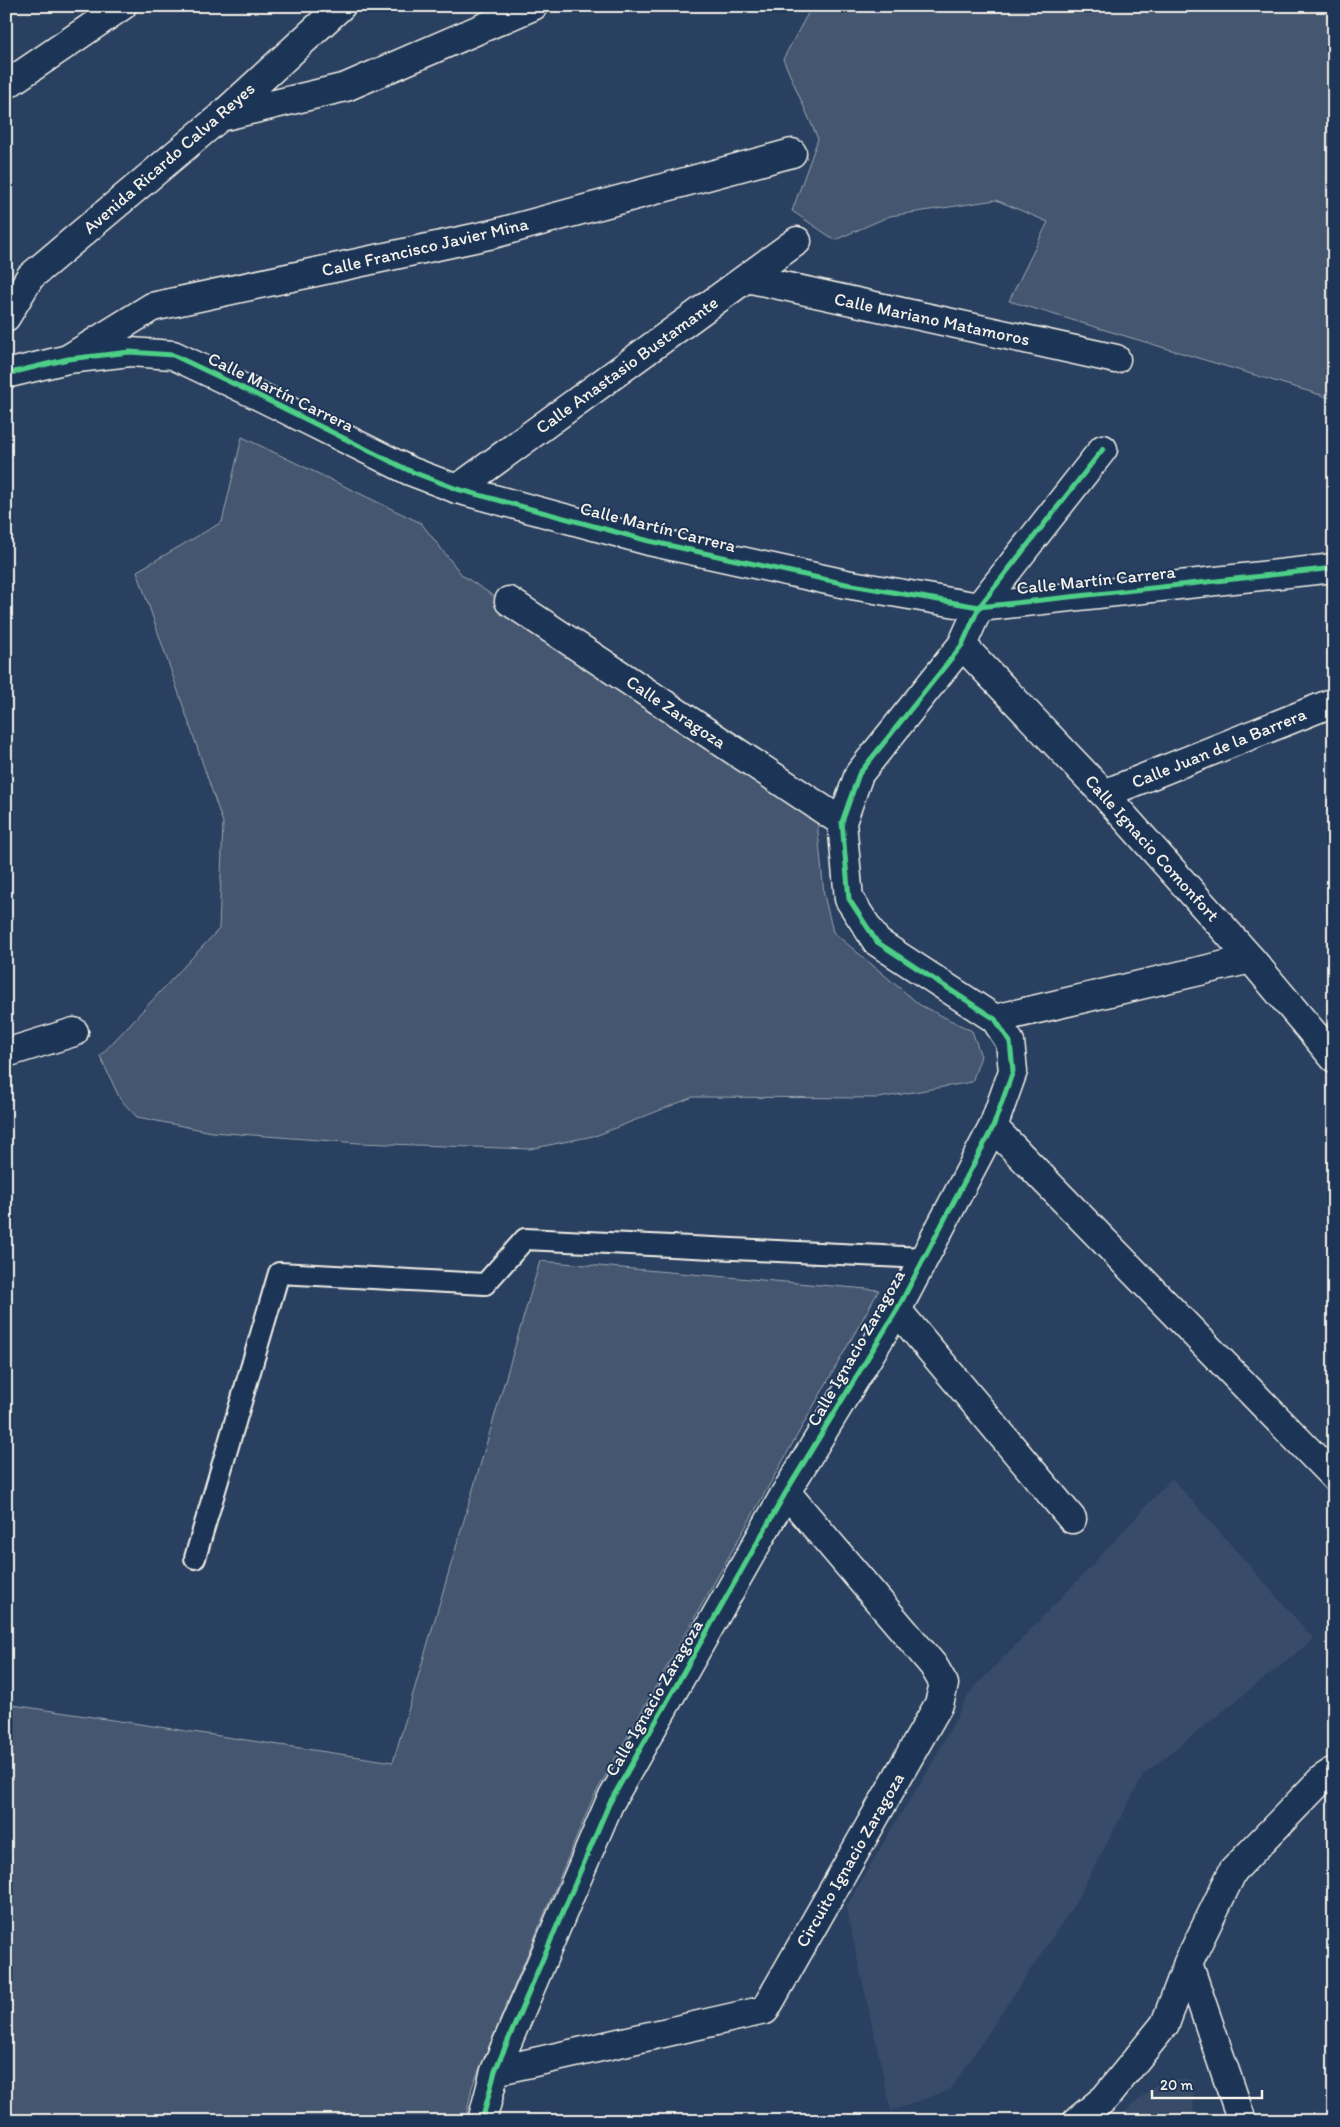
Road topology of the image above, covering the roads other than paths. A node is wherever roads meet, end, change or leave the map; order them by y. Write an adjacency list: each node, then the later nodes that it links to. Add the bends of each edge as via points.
1 (122, 6): 4 (street)
2 (341, 6): 5 (street, Avenida Ricardo Calva Reyes)
3 (533, 6): 5 (street, via 346,87)
4 (6, 84)
5 (219, 118): 9 (street, Avenida Ricardo Calva Reyes, via 30,277)
6 (792, 153): 10 (street, Calle Francisco Javier Mina, via 493,234 152,307)
7 (797, 241): 8 (street, Calle Anastasio Bustamante)
8 (747, 278): 11 (street, Calle Mariano Matamoros); 14 (street, Calle Anastasio Bustamante)
9 (6, 317)
10 (68, 359): 12 (street, Calle Martín Carrera); 14 (street, Calle Martín Carrera, via 130,352 173,355 410,471)
11 (1116, 359)
12 (6, 374)
13 (1103, 449): 17 (street)
14 (457, 490): 17 (street, Calle Martín Carrera, via 648,540 846,584)
15 (1334, 568): 17 (street, Calle Martín Carrera)
16 (509, 601): 21 (street, Calle Zaragoza)
17 (979, 607): 18 (street, Calle Ignacio Zaragoza)
18 (962, 645): 20 (street, Calle Ignacio Comonfort); 21 (street, Calle Ignacio Zaragoza, via 859,774)
19 (1334, 702): 20 (street, Calle Juan de la Barrera)
20 (1104, 794): 22 (street, Calle Ignacio Comonfort)
21 (842, 822): 23 (street, Calle Ignacio Zaragoza, via 849,899 877,942)
22 (1251, 959): 23 (street); 26 (street, Calle Ignacio Comonfort)
23 (995, 1019): 27 (street, Calle Ignacio Zaragoza, via 1010,1042 1013,1071)
24 (74, 1032): 25 (street)
25 (6, 1053)
26 (1334, 1058)
27 (993, 1127): 28 (street, Calle Ignacio Zaragoza); 30 (street)
28 (924, 1258): 29 (street, Calle Ignacio Zaragoza); 33 (lane, via 525,1239 485,1284 279,1273)
29 (897, 1310): 31 (street, Calle Ignacio Zaragoza); 32 (street)
30 (1334, 1477)
31 (786, 1492): 36 (street, Calle Ignacio Zaragoza, via 609,1804); 36 (street, Circuito Ignacio Zaragoza, via 933,1665 944,1684 939,1704 764,2010)
32 (1072, 1519)
33 (195, 1558)
34 (1334, 1771): 35 (street, via 1322,1779 1233,1871)
35 (1188, 1963): 38 (street, via 1166,2024 1105,2098); 39 (street)
36 (494, 2071): 37 (street, Calle Ignacio Zaragoza)
37 (482, 2121)
38 (1077, 2121)
39 (1242, 2121)

